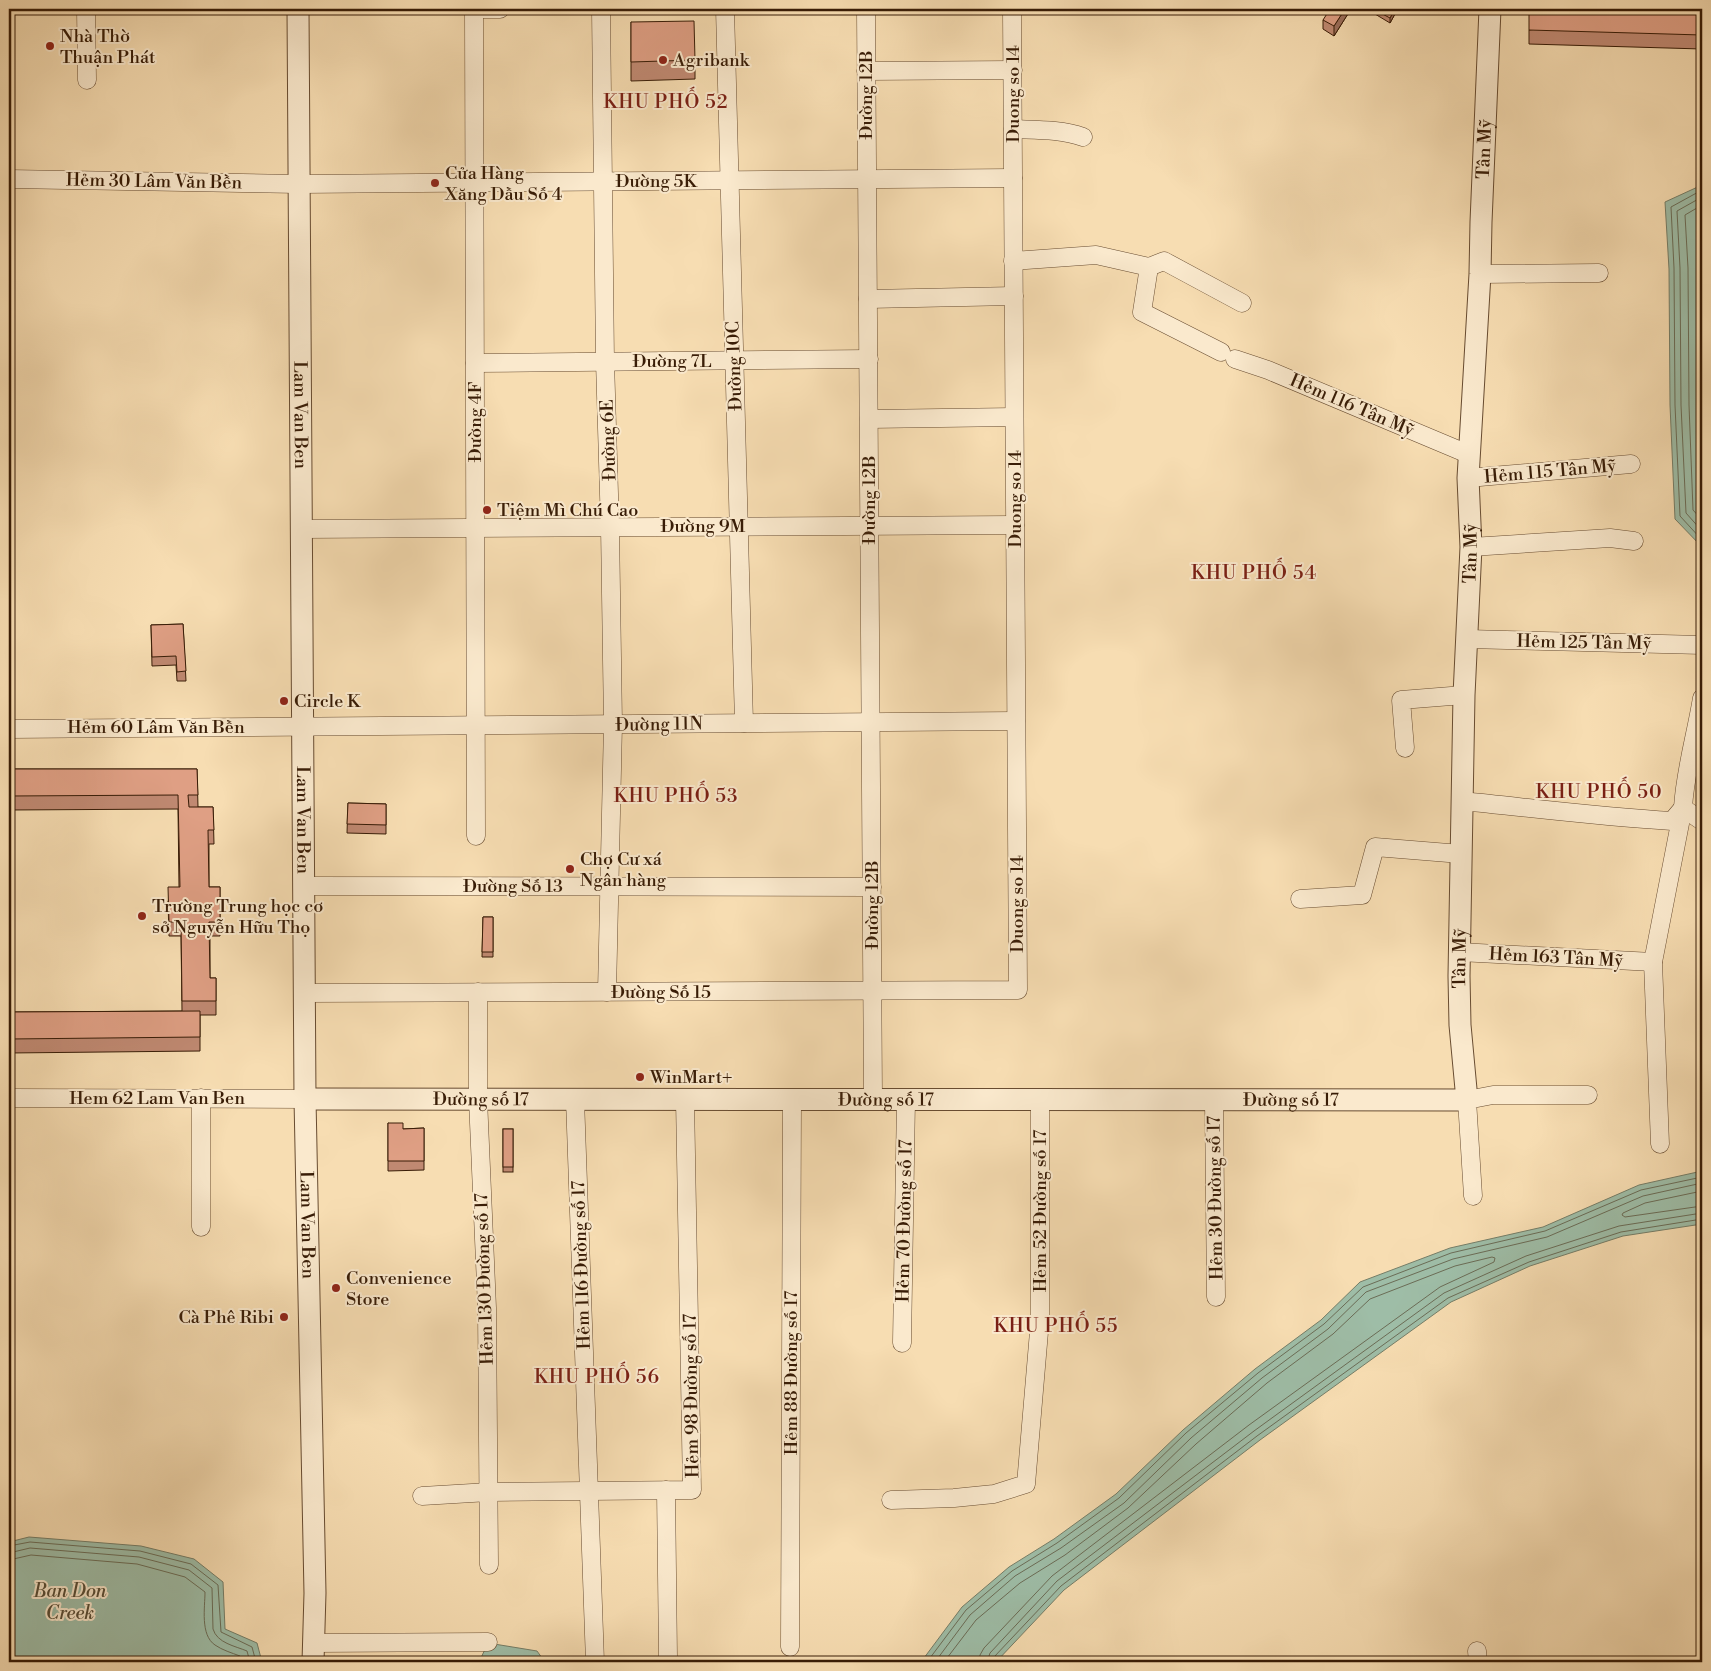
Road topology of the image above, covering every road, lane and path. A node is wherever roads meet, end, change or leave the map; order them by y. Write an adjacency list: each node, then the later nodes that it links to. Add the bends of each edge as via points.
1 (86, 9): 12 (street)
2 (298, 9): 21 (street, Lam Van Ben)
3 (474, 9): 4 (street); 20 (street, Đường 4F)
4 (500, 9)
5 (601, 9): 19 (street, Đường 6E)
6 (725, 9): 18 (street, Đường 10C)
7 (866, 9): 11 (street, Đường 12B)
8 (1012, 9): 10 (street, Duong so 14)
9 (1490, 9): 25 (street, Tân Mỹ)
10 (1012, 70): 11 (street); 13 (street, Duong so 14)
11 (866, 71): 17 (street, Đường 12B)
12 (87, 80)
13 (1013, 129): 14 (street, via 1061,131); 15 (street, Duong so 14)
14 (1083, 137)
15 (1013, 178): 17 (street, Đường 5K); 22 (street, Duong so 14)
16 (9, 179): 21 (street, Hẻm 30 Lâm Văn Bền)
17 (867, 180): 18 (street, Đường 5K); 27 (street, Đường 12B)
18 (729, 181): 19 (street, Đường 5K); 30 (street, Đường 10C)
19 (604, 182): 20 (street, Đường 5K); 31 (street, Đường 6E)
20 (474, 183): 21 (street, Đường 5K); 32 (street, Đường 4F)
21 (299, 184): 43 (street, Lam Van Ben)
22 (1014, 261): 23 (street, via 1096,255); 26 (street, Duong so 14)
23 (1148, 267): 28 (street, via 1164,261); 35 (street, Hẻm 116 Tân Mỹ, via 1142,312 1228,356)
24 (1599, 273): 25 (street)
25 (1480, 274): 35 (street, Tân Mỹ)
26 (1014, 296): 27 (street); 33 (street, Duong so 14)
27 (868, 299): 29 (street, Đường 12B)
28 (1242, 303)
29 (868, 359): 30 (street, Đường 7L); 34 (street, Đường 12B)
30 (734, 360): 31 (street, Đường 7L); 40 (street, Đường 10C)
31 (605, 361): 32 (street, Đường 7L); 41 (street, Đường 6E)
32 (474, 363): 42 (street, Đường 4F)
33 (1014, 417): 34 (street); 38 (street, Duong so 14)
34 (869, 419): 39 (street, Đường 12B)
35 (1468, 454): 37 (street, Tân Mỹ)
36 (1631, 464): 37 (street, Hẻm 115 Tân Mỹ)
37 (1468, 478): 45 (street, Tân Mỹ)
38 (1015, 524): 39 (street, Đường 9M); 50 (street, Duong so 14)
39 (870, 525): 40 (street, Đường 9M); 51 (street, Đường 12B)
40 (738, 526): 41 (street, Đường 9M); 52 (street, Đường 10C)
41 (610, 527): 42 (street, Đường 9M); 53 (street, Đường 6E)
42 (475, 528): 43 (street, Đường 9M); 54 (street, Đường 4F)
43 (302, 529): 55 (street, Lam Van Ben)
44 (1634, 541): 45 (street, via 1610,538)
45 (1471, 547): 46 (street, Tân Mỹ)
46 (1467, 639): 47 (street, Hẻm 125 Tân Mỹ); 48 (street, Tân Mỹ)
47 (1702, 645)
48 (1464, 695): 57 (street, via 1401,700); 58 (street, Tân Mỹ)
49 (1702, 698): 59 (street)
50 (1016, 721): 51 (street, Đường 11N); 69 (street, Duong so 14)
51 (871, 722): 52 (street, Đường 11N); 65 (street, Đường 12B)
52 (744, 723): 53 (street, Đường 11N)
53 (613, 724): 54 (street, Đường 11N); 64 (street, Đường 6E)
54 (476, 725): 55 (street, Đường 11N); 61 (street, Đường 4F)
55 (303, 726): 56 (street, Hẻm 60 Lâm Văn Bền); 63 (street, Lam Van Ben)
56 (9, 729)
57 (1405, 748)
58 (1462, 801): 59 (street, via 1672,822); 62 (street, Tân Mỹ)
59 (1683, 808): 60 (street); 68 (street)
60 (1702, 821)
61 (476, 836)
62 (1461, 854): 66 (street, via 1375,848 1362,895); 67 (street, Tân Mỹ)
63 (304, 886): 64 (street, Đường Số 13); 73 (street, Lam Van Ben)
64 (609, 887): 65 (street, Đường Số 13); 72 (street, Đường 6E)
65 (872, 887): 70 (street, Đường 12B)
66 (1300, 898)
67 (1460, 952): 68 (street, Hẻm 163 Tân Mỹ); 86 (street, Tân Mỹ, via 1460,1025)
68 (1653, 962): 87 (street)
69 (1018, 990): 70 (street, Đường Số 15)
70 (873, 991): 72 (street, Đường Số 15); 82 (street, Đường 12B)
71 (478, 992): 72 (street, Đường Số 15); 73 (street, Đường Số 15); 78 (street, Hẻm 130 Đường số 17)
72 (607, 992)
73 (305, 993): 77 (street, Lam Van Ben)
74 (1588, 1095): 86 (street, via 1493,1095)
75 (9, 1098): 76 (street, Hem 62 Lam Van Ben)
76 (201, 1098): 77 (street, Hem 62 Lam Van Ben); 89 (street)
77 (306, 1099): 78 (street, Đường số 17); 100 (street, Lam Van Ben, via 315,1593)
78 (478, 1099): 79 (street, Đường số 17); 94 (street, Hẻm 130 Đường số 17)
79 (575, 1099): 80 (street, Đường số 17); 93 (street, Hẻm 116 Đường số 17)
80 (685, 1099): 81 (street, Đường số 17); 92 (street, Hẻm 98 Đường số 17, via 692,1490)
81 (792, 1099): 82 (street, Đường số 17); 99 (street, Hẻm 88 Đường số 17)
82 (873, 1099): 83 (street, Đường số 17)
83 (906, 1099): 84 (street, Đường số 17); 91 (street, Hẻm 70 Đường số 17)
84 (1040, 1099): 85 (street, Đường số 17); 96 (street, Hẻm 52 Đường số 17, via 1040,1320 1026,1484 994,1494)
85 (1214, 1099): 86 (street, Đường số 17); 90 (street, Hẻm 30 Đường số 17)
86 (1467, 1100): 88 (street)
87 (1660, 1144)
88 (1472, 1196)
89 (201, 1227)
90 (1216, 1297)
91 (902, 1343)
92 (666, 1490): 93 (street, Hẻm 98 Đường số 17); 101 (street)
93 (590, 1491): 94 (street, Hẻm 98 Đường số 17); 102 (street)
94 (489, 1492): 95 (street, Hẻm 98 Đường số 17); 97 (street, Hẻm 130 Đường số 17)
95 (422, 1496)
96 (890, 1500)
97 (489, 1565)
98 (488, 1642): 100 (street)
99 (790, 1647)
100 (313, 1652)
101 (668, 1657)
102 (595, 1662)

